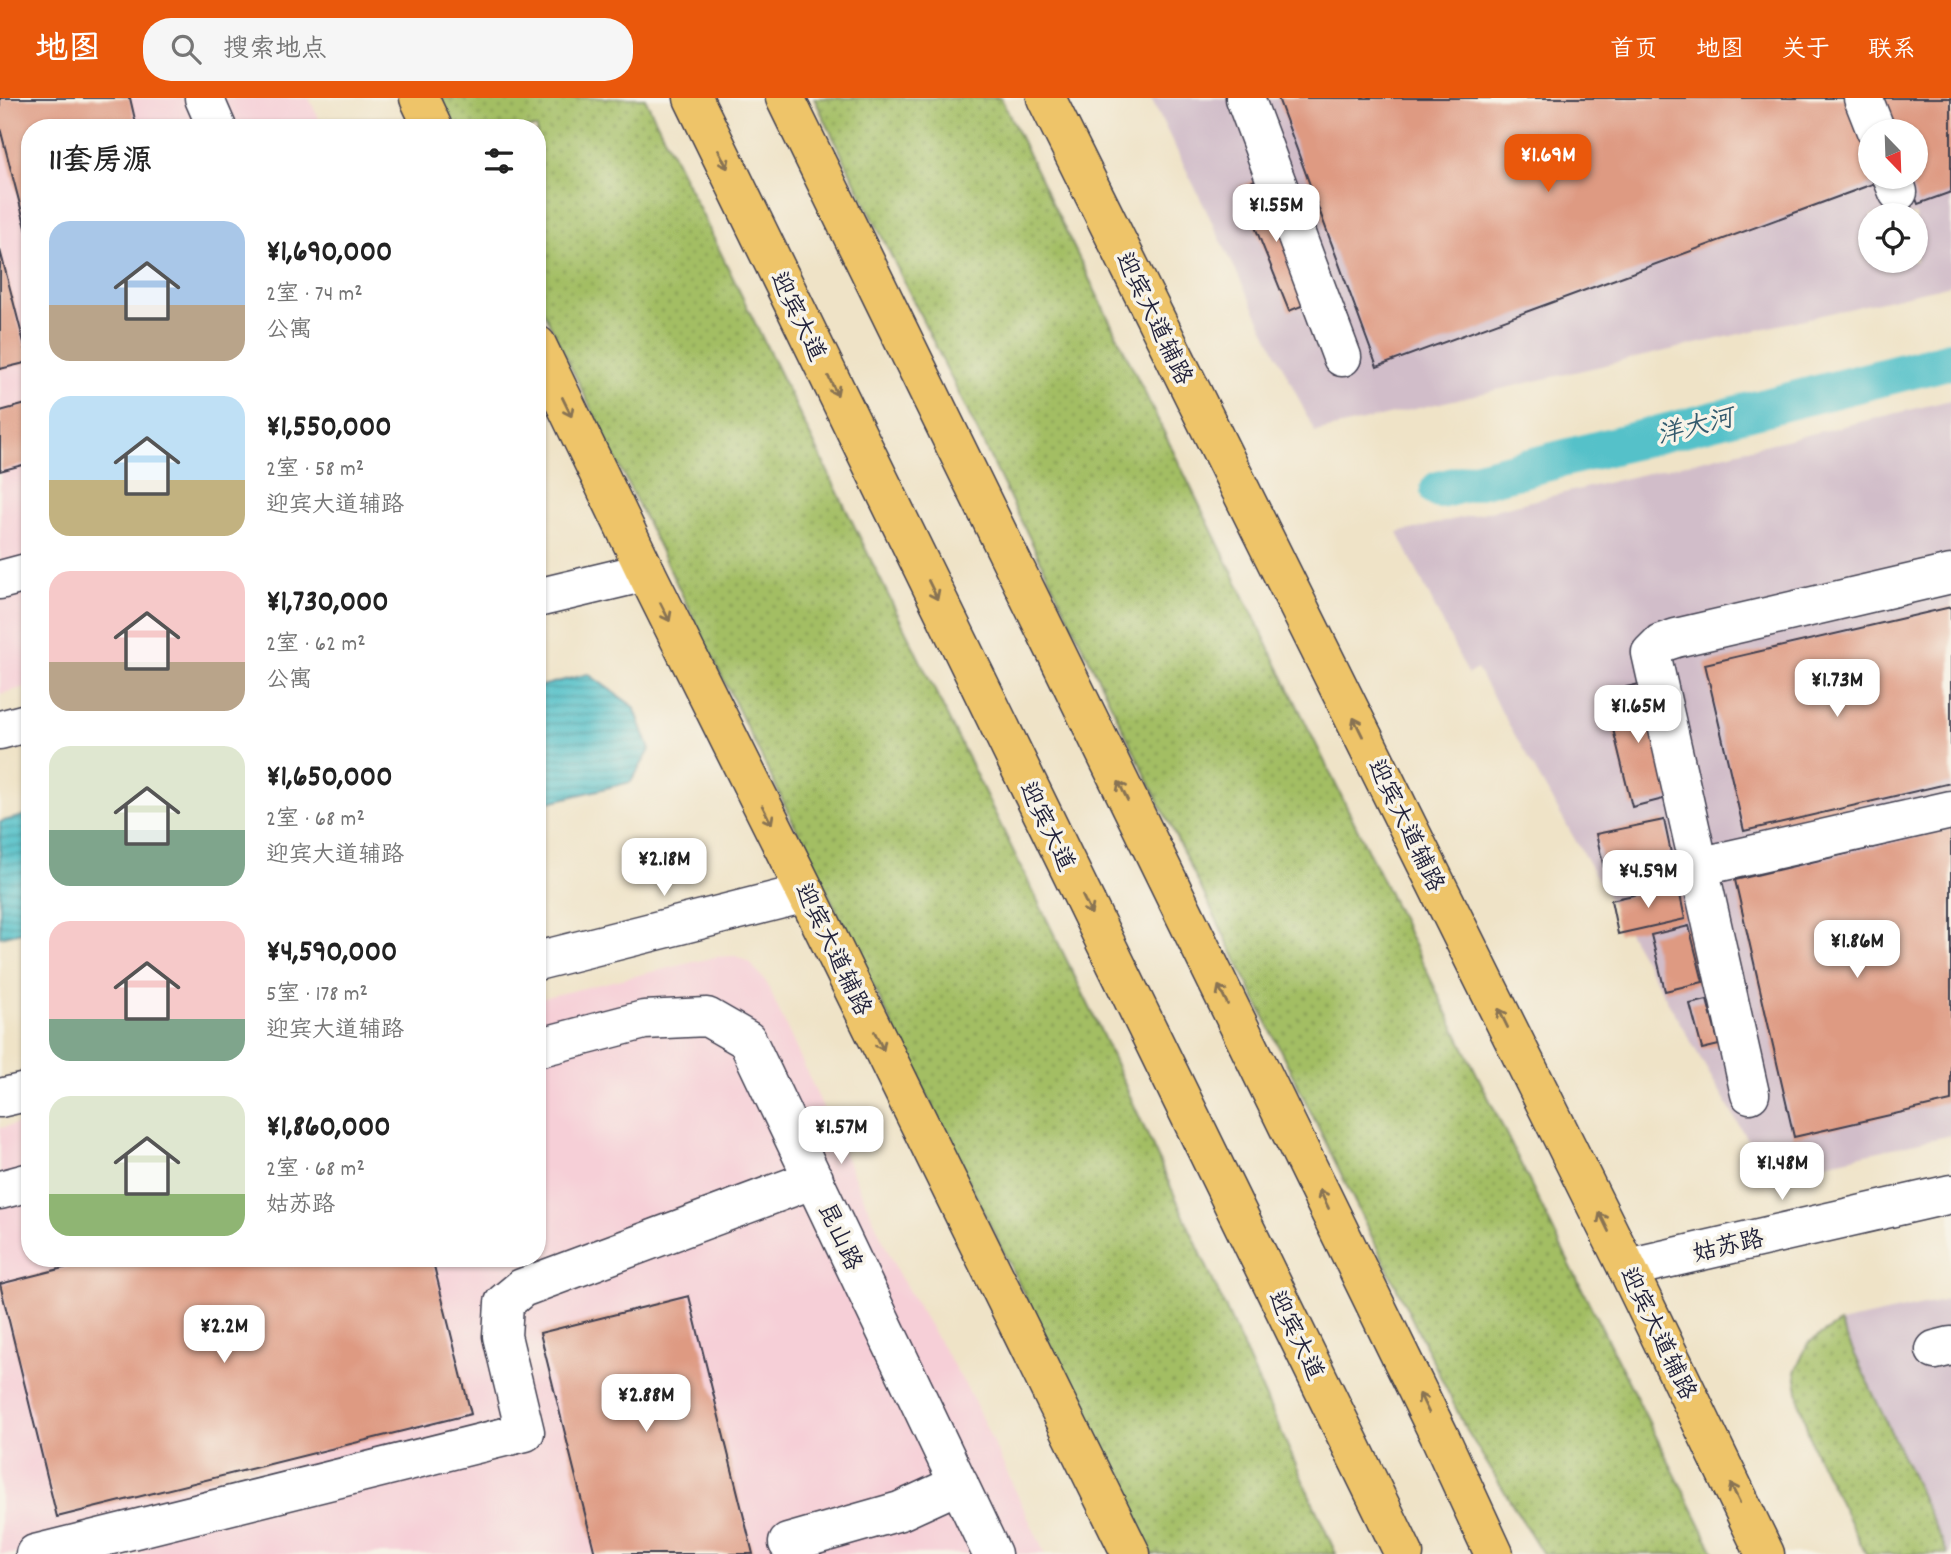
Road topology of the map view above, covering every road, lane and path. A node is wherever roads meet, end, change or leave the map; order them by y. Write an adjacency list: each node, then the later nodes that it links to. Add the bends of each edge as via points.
1 (204, 98): 8 (street)
2 (419, 98): 9 (main road)
3 (693, 98): 39 (main road, 迎宾大道, one-way to 39)
4 (785, 98): 33 (main road, one-way to 4)
5 (1046, 98): 32 (main road, 迎宾大道辅路, one-way to 5)
6 (1245, 98): 11 (street)
7 (1863, 98): 10 (street)
8 (213, 119)
9 (429, 119)
10 (1871, 119)
11 (1342, 357)
12 (546, 364): 13 (main road, 迎宾大道辅路, one-way to 13)
13 (646, 572): 17 (street); 22 (main road, 迎宾大道辅路, one-way to 22)
14 (21, 574): 16 (street)
15 (1951, 574): 21 (street, via 1676,638 1651,653)
16 (0, 580)
17 (546, 596)
18 (21, 724): 19 (street)
19 (0, 730)
20 (1951, 810): 21 (street)
21 (1698, 867): 26 (street)
22 (806, 892): 23 (street); 38 (main road, 迎宾大道辅路, one-way to 38)
23 (546, 959)
24 (546, 1046): 28 (street, 昆山路, via 644,1020 707,1017 747,1040)
25 (21, 1093): 27 (street)
26 (1750, 1094)
27 (0, 1098)
28 (814, 1179): 34 (street, 昆山路); 36 (street, via 522,1288 504,1303 502,1336 525,1432)
29 (21, 1184): 30 (street)
30 (0, 1190)
31 (1951, 1194): 32 (street, 姑苏路)
32 (1627, 1268): 42 (main road, 迎宾大道辅路, one-way to 32)
33 (1441, 1439): 40 (main road); 41 (main road)
34 (959, 1484): 35 (street, via 901,1511); 37 (street, 昆山路)
35 (788, 1543)
36 (35, 1554)
37 (992, 1554)
38 (1130, 1554)
39 (1404, 1554)
40 (1494, 1554)
41 (1501, 1554)
42 (1765, 1554)

